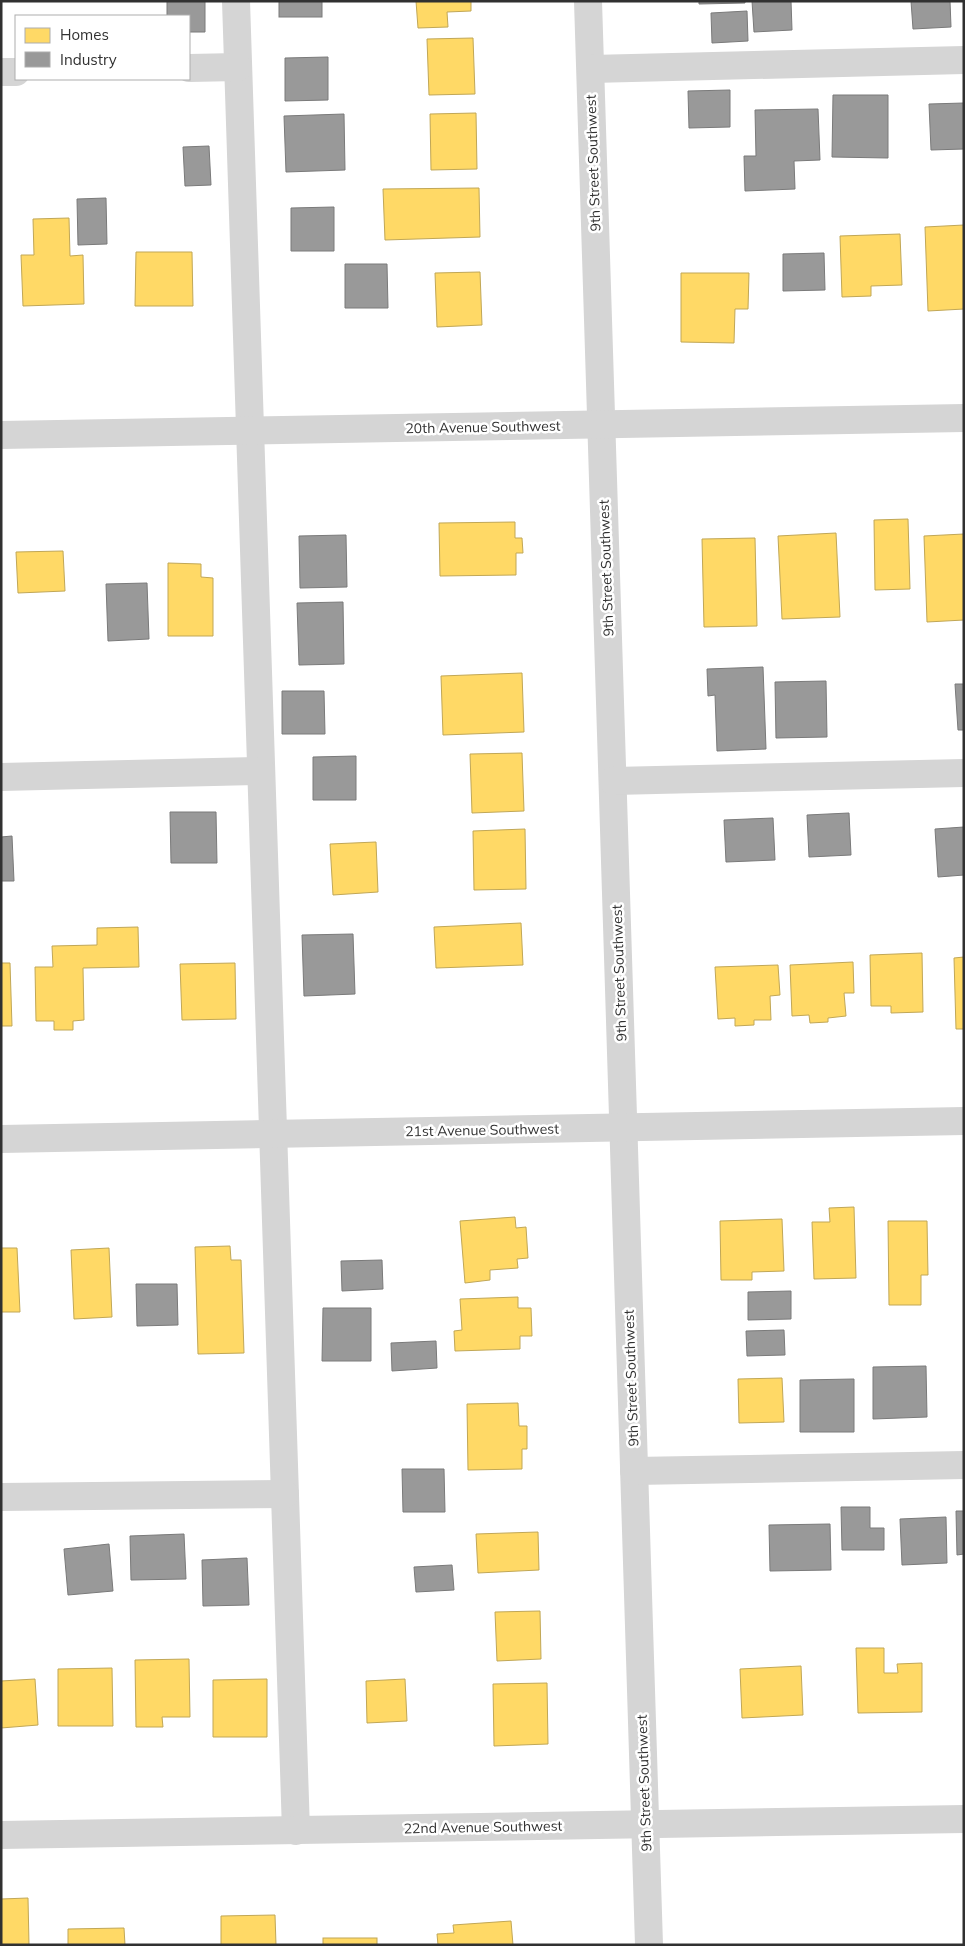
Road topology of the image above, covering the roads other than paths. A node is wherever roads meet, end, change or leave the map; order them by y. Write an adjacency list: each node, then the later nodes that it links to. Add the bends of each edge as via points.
1 (236, 1): 4 (street)
2 (588, 1): 6 (street, 9th Street Southwest)
3 (964, 60): 6 (street)
4 (238, 67): 5 (street); 11 (street)
5 (190, 68)
6 (590, 69): 10 (street, 9th Street Southwest)
7 (1, 72): 8 (street)
8 (15, 72)
9 (964, 418): 10 (street, 20th Avenue Southwest)
10 (601, 424): 11 (street, 20th Avenue Southwest); 16 (street, 9th Street Southwest)
11 (250, 431): 12 (street, 20th Avenue Southwest); 13 (street)
12 (1, 435)
13 (261, 771): 15 (street); 19 (street)
14 (964, 773): 16 (street)
15 (1, 777)
16 (613, 781): 18 (street, 9th Street Southwest)
17 (964, 1121): 18 (street, 21st Avenue Southwest)
18 (623, 1127): 19 (street, 21st Avenue Southwest); 22 (street, 9th Street Southwest)
19 (273, 1134): 20 (street, 21st Avenue Southwest); 23 (street)
20 (1, 1139)
21 (964, 1465): 22 (street)
22 (634, 1471): 26 (street, 9th Street Southwest)
23 (285, 1494): 24 (street); 27 (street)
24 (1, 1497)
25 (964, 1819): 26 (street, 22nd Avenue Southwest)
26 (645, 1824): 27 (street, 22nd Avenue Southwest); 29 (street, 9th Street Southwest)
27 (296, 1830): 28 (street, 22nd Avenue Southwest)
28 (1, 1835)
29 (649, 1945)

